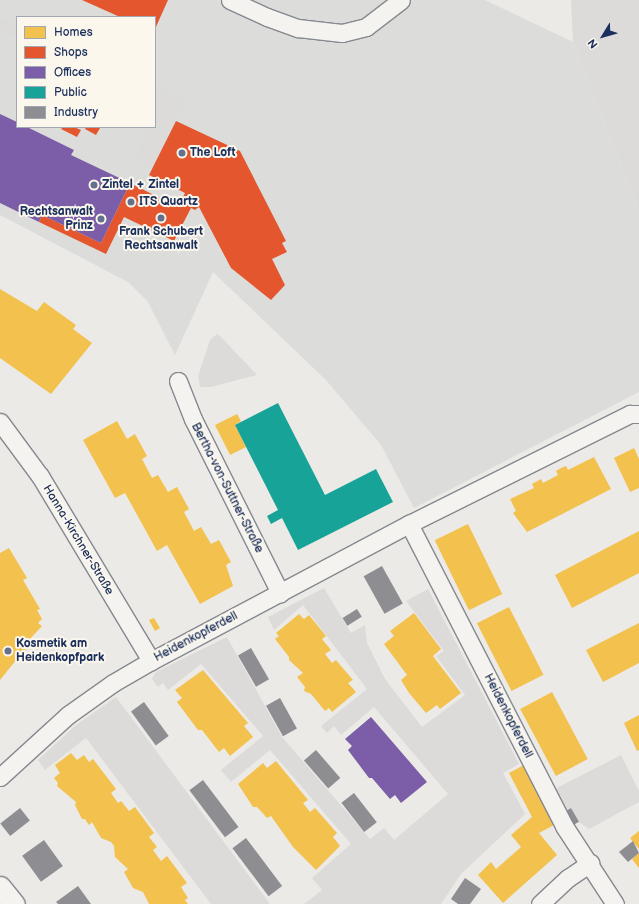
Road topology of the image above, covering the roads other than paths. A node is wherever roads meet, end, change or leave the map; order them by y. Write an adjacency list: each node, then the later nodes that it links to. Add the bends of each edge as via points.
1 (230, 0): 2 (street, via 267,18 298,28 342,33 366,27)
2 (401, 0)
3 (178, 381): 7 (street, Bertha-von-Suttner-Straße, via 193,419)
4 (639, 414): 6 (street, Heidenkopferdell, via 630,414)
5 (0, 422): 8 (street, Hanna-Kirchner-Straße, via 40,476)
6 (409, 524): 7 (street, Heidenkopferdell); 10 (street, Heidenkopferdell, via 564,826)
7 (280, 593): 8 (street, Heidenkopferdell)
8 (151, 661): 9 (street, Heidenkopferdell, via 113,683 68,715)
9 (0, 777)
10 (590, 863): 13 (street, via 568,878); 14 (street, Heidenkopferdell)
11 (0, 888): 12 (street)
12 (14, 904)
13 (540, 904)
14 (616, 904)

